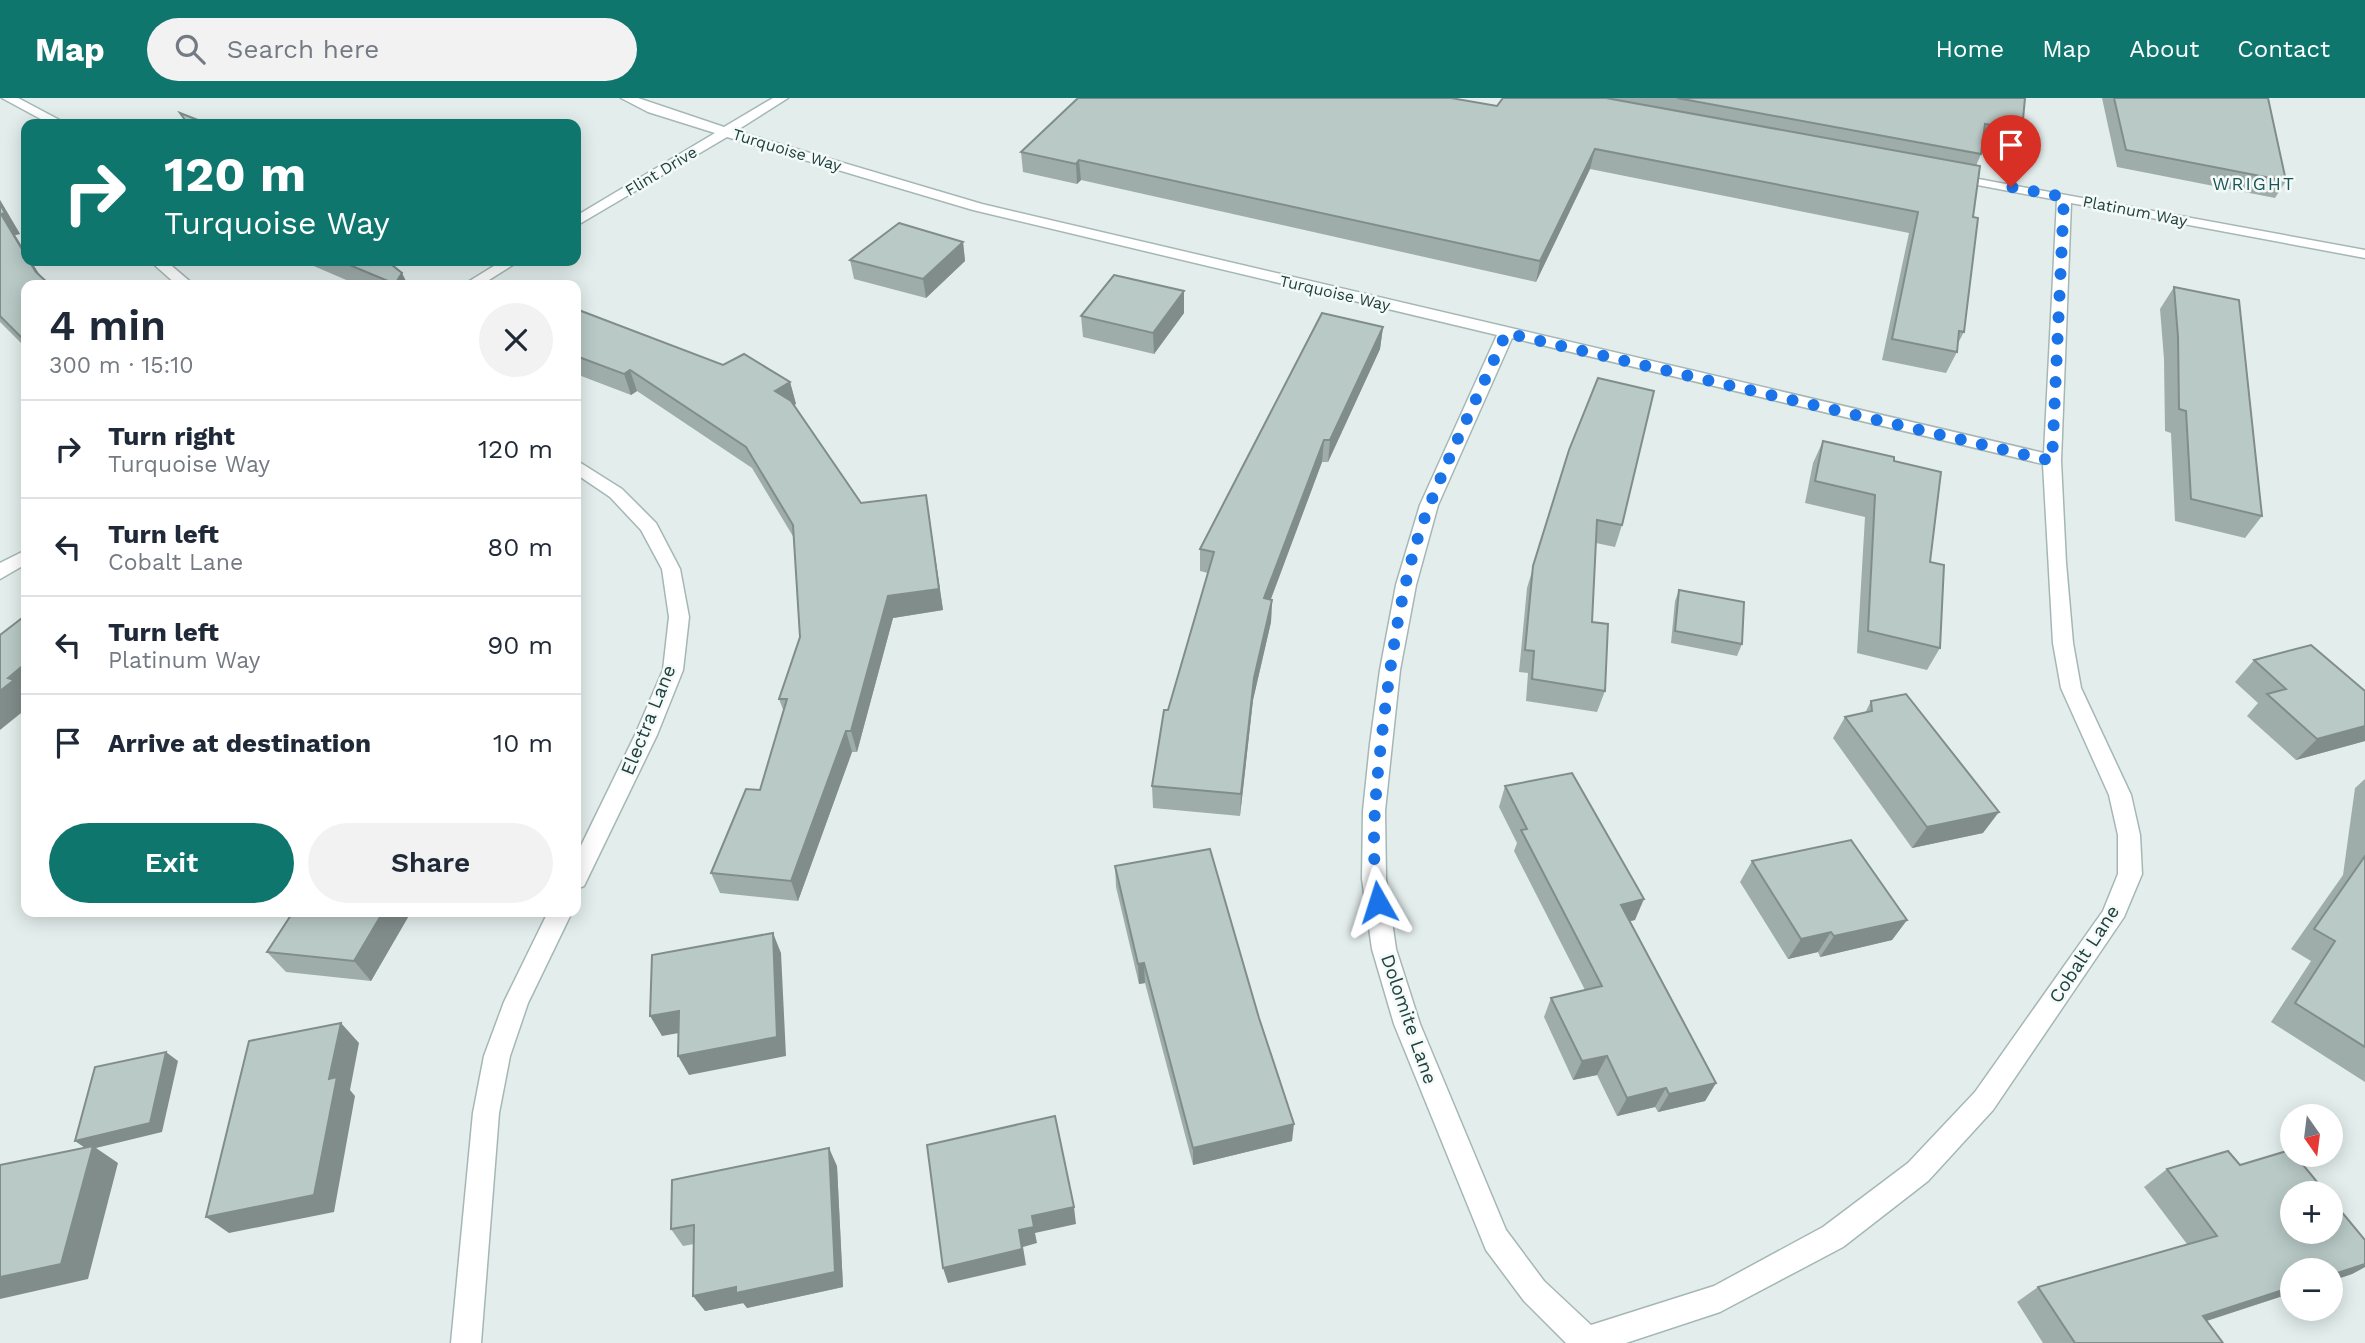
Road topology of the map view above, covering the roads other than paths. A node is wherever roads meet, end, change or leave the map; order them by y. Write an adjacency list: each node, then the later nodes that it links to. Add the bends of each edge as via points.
1 (8, 98): 4 (street)
2 (627, 98): 5 (street, Turquoise Way)
3 (782, 98): 5 (street, Flint Drive)
4 (50, 119)
5 (726, 132): 8 (street, Flint Drive); 14 (street, Turquoise Way, via 978,207)
6 (1942, 174): 7 (street, Platinum Way)
7 (2064, 197): 9 (street, Platinum Way); 15 (street, Cobalt Lane)
8 (581, 219)
9 (2365, 254)
10 (163, 266): 12 (street)
11 (503, 266): 13 (street)
12 (180, 280)
13 (480, 280)
14 (1506, 333): 15 (street, Turquoise Way); 21 (street, Dolomite Lane, via 1429,505 1406,585 1381,744 1374,811 1374,879 1384,949 1407,1024 1496,1240 1534,1291)
15 (2052, 461): 21 (street, Cobalt Lane, via 2063,643 2071,688 2120,795 2129,835 2130,874 2112,917 1984,1101 1918,1172 1833,1237 1720,1298)
16 (581, 469): 19 (street, Electra Lane, via 616,493 649,527 671,569 679,617 673,670)
17 (21, 559): 18 (street)
18 (0, 572)
19 (581, 869)
20 (558, 917): 22 (street, via 516,1002 497,1056 486,1113)
21 (1585, 1342)
22 (466, 1343)

